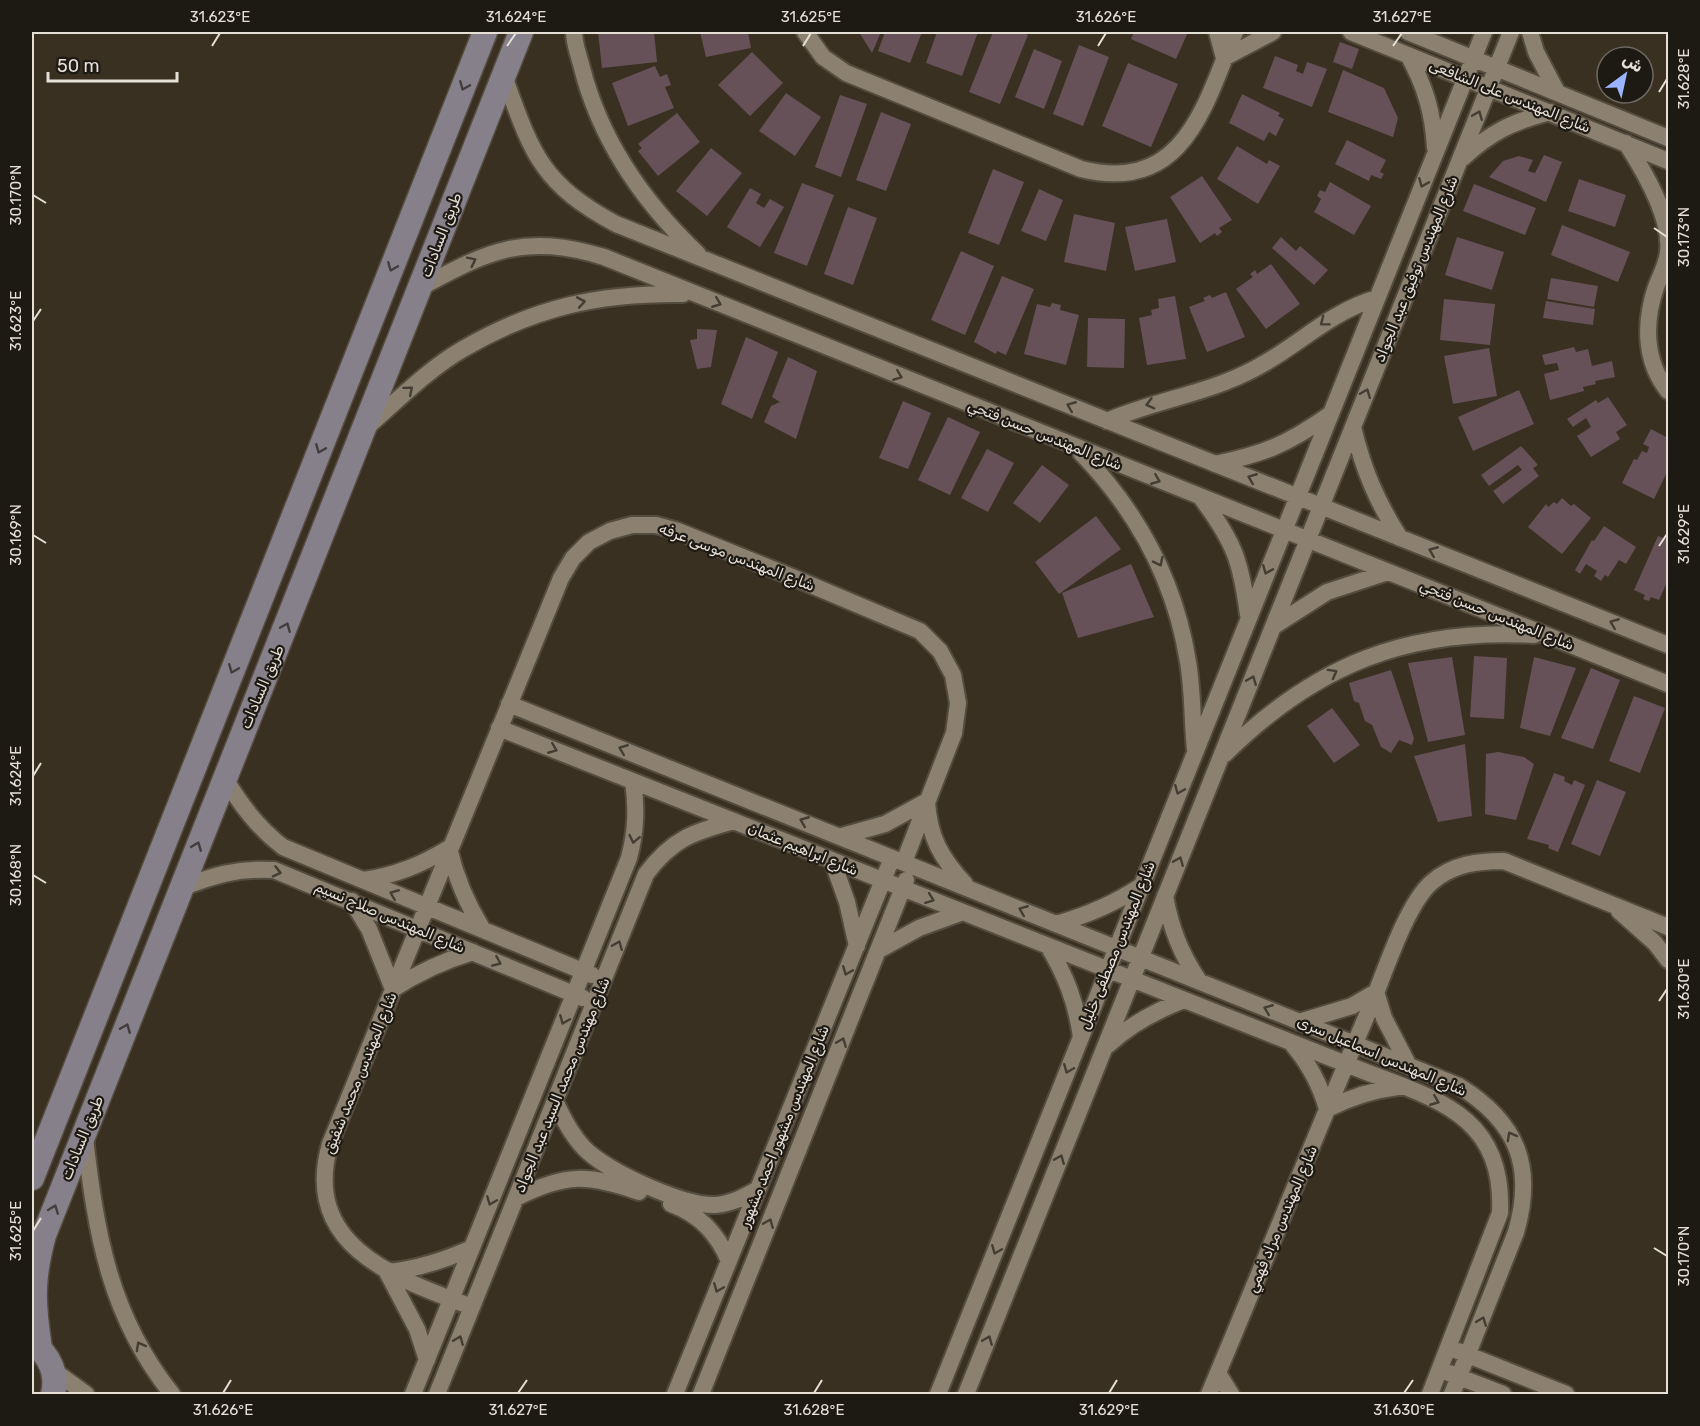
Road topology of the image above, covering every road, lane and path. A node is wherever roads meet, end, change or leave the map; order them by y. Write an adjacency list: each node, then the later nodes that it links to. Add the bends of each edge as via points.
1 (485, 32): 46 (main road, one-way to 46)
2 (521, 32): 17 (main road, طريق السادات)
3 (574, 32): 28 (street, via 587,89 613,147 634,183 667,224)
4 (805, 32): 14 (street, via 823,57 846,73 1081,169 1107,175 1134,173 1159,163 1179,147 1194,124)
5 (1218, 32): 14 (street)
6 (1235, 32): 14 (street)
7 (1273, 32): 14 (street)
8 (1351, 32): 13 (street, شارع المهندس على الشافعى)
9 (1413, 32): 15 (street, شارع المهندس على الشافعى)
10 (1484, 32): 15 (street, شارع المهندس توفيق عبد الجواد)
11 (1511, 32): 16 (street, شارع المهندس توفيق عبد الجواد)
12 (1530, 32): 20 (street)
13 (1408, 55): 18 (street, شارع المهندس على الشافعى); 24 (street, via 1431,107)
14 (1224, 58)
15 (1473, 58): 16 (street, شارع المهندس على الشافعى); 18 (street, شارع المهندس توفيق عبد الجواد)
16 (1497, 68): 19 (street, شارع المهندس توفيق عبد الجواد); 20 (street, شارع المهندس على الشافعى)
17 (504, 76): 28 (street, via 533,152 555,182 583,206 616,224); 29 (main road, طريق السادات)
18 (1466, 78): 19 (street, شارع المهندس على الشافعى); 24 (street, شارع المهندس توفيق عبد الجواد)
19 (1489, 88): 21 (street, شارع المهندس على الشافعى); 25 (street, شارع المهندس توفيق عبد الجواد, one-way to 19)
20 (1557, 92): 22 (street, شارع المهندس على الشافعى)
21 (1550, 112): 23 (street, شارع المهندس على الشافعى); 25 (street, via 1516,121 1485,137)
22 (1668, 138)
23 (1626, 143): 26 (street, شارع المهندس على الشافعى); 27 (street, via 1648,176 1662,213)
24 (1436, 152): 31 (street, شارع المهندس توفيق عبد الجواد, one-way to 31)
25 (1460, 160): 35 (street, شارع المهندس توفيق عبد الجواد, one-way to 25)
26 (1668, 161)
27 (1668, 252): 32 (street, via 1650,306 1647,335 1653,363)
28 (706, 261): 34 (street, one-way to 28)
29 (420, 288): 30 (street, شارع المهندس حسن فتحي, one-way to 30, via 479,256 542,245 604,257); 36 (main road, طريق السادات)
30 (694, 294): 36 (street, one-way to 30, via 461,350 515,322 573,303 623,295); 37 (street, شارع المهندس حسن فتحي, one-way to 37)
31 (1377, 298): 33 (street, شارع المهندس توفيق عبد الجواد); 34 (street, one-way to 34, via 1332,316 1284,351 1223,384 1137,407)
32 (1668, 391)
33 (1330, 415): 38 (street, via 1296,439 1256,456); 39 (street, شارع المهندس توفيق عبد الجواد)
34 (1107, 421): 38 (street)
35 (1353, 427): 41 (street, شارع المهندس توفيق عبد الجواد); 43 (street, via 1362,467 1378,504)
36 (365, 428): 47 (main road, طريق السادات)
37 (1076, 448): 40 (street, شارع المهندس حسن فتحي, one-way to 40); 55 (street, one-way to 55, via 1134,516 1162,569 1179,616 1188,664)
38 (1215, 464): 39 (street, one-way to 38)
39 (1297, 496): 41 (street); 42 (street, شارع المهندس مصطفى خليل)
40 (1202, 498): 42 (street, شارع المهندس حسن فتحي); 48 (street, via 1227,533 1243,574)
41 (1321, 506): 43 (street); 44 (street, شارع المهندس مصطفى خليل)
42 (1283, 530): 44 (street, شارع المهندس حسن فتحي); 48 (street, شارع المهندس مصطفى خليل, one-way to 48)
43 (1400, 538): 51 (street, one-way to 43)
44 (1308, 540): 45 (street, شارع المهندس حسن فتحي); 49 (street, شارع المهندس مصطفى خليل)
45 (1388, 572): 49 (street, via 1327,592); 50 (street, شارع المهندس حسن فتحي)
46 (266, 586): 47 (main road); 104 (main road, one-way to 104)
47 (299, 597): 57 (main road, طريق السادات, one-way to 47)
48 (1248, 617): 55 (street, شارع المهندس مصطفى خليل)
49 (1273, 626): 56 (street, شارع المهندس مصطفى خليل, one-way to 49)
50 (1547, 636): 52 (street, شارع المهندس حسن فتحي); 56 (street, one-way to 50, via 1282,704 1344,667 1393,649 1443,637 1495,633)
51 (1668, 645)
52 (1668, 684)
53 (509, 704): 54 (street, شارع المهندس موسى عرفه); 59 (street, شارع المهندس موسى عرفه, via 573,558 610,531 632,525 656,525 895,618 920,631 940,651 953,675 958,703 954,733); 61 (street, شارع ابراهيم عثمان, one-way to 53)
54 (499, 728): 58 (street, شارع ابراهيم عثمان, one-way to 58); 62 (street, شارع المهندس موسى عرفه)
55 (1195, 752): 67 (street, شارع المهندس مصطفى خليل, one-way to 67)
56 (1220, 759): 71 (street, شارع المهندس مصطفى خليل, one-way to 56)
57 (224, 777): 65 (street, شارع المهندس صلاح نسيم, via 261,830 276,841); 69 (main road, طريق السادات, one-way to 57)
58 (633, 781): 60 (street, شارع ابراهيم عثمان); 88 (street, شارع مهندس محمد السيد عبد الجواد, one-way to 88, via 637,807 632,850)
59 (927, 801): 61 (street, via 885,824); 64 (street, شارع المهندس موسى عرفه); 68 (street, via 928,824 937,848)
60 (734, 821): 63 (street, شارع ابراهيم عثمان); 90 (street, شارع مهندس محمد السيد عبد الجواد, one-way to 60, via 646,874 661,854 680,839)
61 (842, 836): 64 (street, شارع ابراهيم عثمان)
62 (449, 848): 65 (street, via 393,875); 74 (street, شارع المهندس موسى عرفه); 79 (street, via 460,886)
63 (832, 860): 66 (street, شارع ابراهيم عثمان); 80 (street)
64 (902, 862): 66 (street, شارع المهندس مشهور احمد مشهور); 68 (street, شارع ابراهيم عثمان); 70 (street, شارع المهندس مشهور احمد مشهور)
65 (361, 880): 74 (street, شارع المهندس صلاح نسيم, one-way to 65)
66 (883, 880): 70 (street, شارع ابراهيم عثمان); 80 (street, شارع المهندس مشهور احمد مشهور)
67 (1141, 886): 76 (street, via 1115,903); 82 (street, شارع المهندس مصطفى خليل)
68 (968, 887): 76 (street, شارع ابراهيم عثمان, one-way to 68)
69 (181, 888): 72 (street, شارع المهندس صلاح نسيم, one-way to 72, via 213,875 243,869 274,870); 105 (main road, طريق السادات, one-way to 69)
70 (903, 888): 75 (street, شارع ابراهيم عثمان, one-way to 75); 83 (street, شارع المهندس مشهور احمد مشهور)
71 (1165, 896): 85 (street, شارع المهندس مصطفى خليل); 91 (street, via 1182,955)
72 (352, 901): 78 (street, شارع المهندس صلاح نسيم); 92 (street, via 374,939)
73 (1609, 903): 77 (street, شارع المهندس مراد فهمي); 86 (street, via 1655,943); 93 (street, شارع المهندس مراد فهمي, via 1504,861 1478,861 1453,868 1431,883 1415,903)
74 (425, 906): 78 (street, شارع المهندس محمد شفيق); 79 (street, شارع المهندس صلاح نسيم)
75 (963, 912): 81 (street, شارع ابراهيم عثمان); 83 (street, via 919,928)
76 (1056, 924): 82 (street, شارع ابراهيم عثمان)
77 (1668, 927)
78 (417, 928): 84 (street, شارع المهندس صلاح نسيم); 92 (street, شارع المهندس محمد شفيق)
79 (483, 930): 88 (street, شارع المهندس صلاح نسيم)
80 (857, 946): 111 (street, شارع المهندس مشهور احمد مشهور, one-way to 111)
81 (1048, 946): 87 (street, شارع ابراهيم عثمان); 98 (street, via 1073,996)
82 (1116, 948): 85 (street, شارع المهندس اسماعيل سرى); 87 (street, شارع المهندس مصطفى خليل)
83 (879, 950): 133 (street, شارع المهندس مشهور احمد مشهور, one-way to 83)
84 (473, 952): 92 (street, via 444,960); 94 (street, شارع المهندس صلاح نسيم, one-way to 94)
85 (1140, 958): 89 (street, شارع المهندس مصطفى خليل); 91 (street, شارع المهندس اسماعيل سرى)
86 (1668, 960)
87 (1108, 969): 89 (street, شارع المهندس اسماعيل سرى); 98 (street, شارع المهندس مصطفى خليل)
88 (584, 972): 90 (street, شارع المهندس صلاح نسيم); 94 (street, شارع مهندس محمد السيد عبد الجواد)
89 (1132, 979): 95 (street, شارع المهندس اسماعيل سرى); 101 (street, شارع المهندس مصطفى خليل)
90 (604, 980): 96 (street, شارع مهندس محمد السيد عبد الجواد)
91 (1199, 981): 97 (street, شارع المهندس اسماعيل سرى, one-way to 91)
92 (393, 989): 116 (street, شارع المهندس محمد شفيق, via 323,1168 323,1192 330,1215 343,1236)
93 (1376, 992): 97 (street, via 1352,1006); 100 (street, شارع المهندس مراد فهمي); 103 (street)
94 (574, 994): 96 (street, شارع المهندس صلاح نسيم); 114 (street, شارع مهندس محمد السيد عبد الجواد, one-way to 114)
95 (1184, 1000): 99 (street, شارع المهندس اسماعيل سرى); 101 (street, via 1137,1021)
96 (595, 1003): 107 (street, شارع مهندس محمد السيد عبد الجواد)
97 (1299, 1022): 100 (street, شارع المهندس اسماعيل سرى)
98 (1081, 1037): 134 (street, شارع المهندس مصطفى خليل, one-way to 134)
99 (1291, 1042): 102 (street, شارع المهندس اسماعيل سرى); 108 (street, via 1316,1077)
100 (1354, 1044): 102 (street, شارع المهندس مراد فهمي); 103 (street, شارع المهندس اسماعيل سرى)
101 (1105, 1047): 135 (street, شارع المهندس مصطفى خليل, one-way to 101)
102 (1346, 1064): 106 (street, شارع المهندس اسماعيل سرى); 108 (street, شارع المهندس مراد فهمي)
103 (1409, 1066): 121 (street, شارع المهندس اسماعيل سرى, one-way to 103, via 1516,1232 1524,1204 1524,1176 1518,1148 1504,1122 1484,1102 1459,1086)
104 (75, 1070): 105 (main road); 110 (main road)
105 (104, 1081): 109 (main road, طريق السادات)
106 (1402, 1087): 108 (street, via 1351,1097); 120 (street, شارع المهندس اسماعيل سرى, one-way to 120, via 1444,1104 1466,1118 1496,1161 1502,1187 1500,1213 1492,1238)
107 (555, 1101): 112 (street, via 567,1126 585,1149 606,1167); 113 (street, شارع مهندس محمد السيد عبد الجواد)
108 (1327, 1109): 125 (street, شارع المهندس مراد فهمي)
109 (84, 1130): 119 (main road, طريق السادات, one-way to 109, via 34,1272); 129 (street, one-way to 109, via 126,1320 104,1261)
110 (32, 1178)
111 (758, 1189): 112 (street, via 738,1200 715,1204); 115 (street, شارع المهندس مشهور احمد مشهور)
112 (647, 1190): 113 (street, via 603,1179 580,1178 537,1188); 115 (street, via 706,1223 721,1241)
113 (516, 1198): 118 (street, شارع مهندس محمد السيد عبد الجواد)
114 (472, 1248): 116 (street, via 445,1261); 117 (street, شارع مهندس محمد السيد عبد الجواد)
115 (729, 1261): 132 (street, شارع المهندس مشهور احمد مشهور, one-way to 132)
116 (387, 1272): 117 (street, شارع المهندس محمد شفيق); 122 (street, via 408,1310)
117 (451, 1299): 118 (street, شارع المهندس محمد شفيق); 122 (street, شارع مهندس محمد السيد عبد الجواد)
118 (472, 1307): 131 (street, شارع مهندس محمد السيد عبد الجواد, one-way to 118)
119 (36, 1345): 124 (main road)
120 (1449, 1347): 121 (street); 123 (street, شارع المهندس اسماعيل سرى)
121 (1468, 1355): 126 (street, شارع المهندس اسماعيل سرى); 141 (street)
122 (427, 1360): 130 (street, شارع مهندس محمد السيد عبد الجواد)
123 (1440, 1369): 126 (street); 138 (street, شارع المهندس اسماعيل سرى)
124 (53, 1370): 127 (main road); 128 (street)
125 (1218, 1373): 136 (street, شارع المهندس مراد فهمي); 137 (street)
126 (1459, 1377): 139 (street, شارع المهندس اسماعيل سرى); 140 (street)
127 (53, 1395)
128 (86, 1395)
129 (172, 1395)
130 (413, 1395)
131 (437, 1395)
132 (675, 1395)
133 (701, 1395)
134 (938, 1395)
135 (966, 1395)
136 (1209, 1395)
137 (1232, 1395)
138 (1430, 1395)
139 (1452, 1395)
140 (1503, 1395)
141 (1566, 1395)

